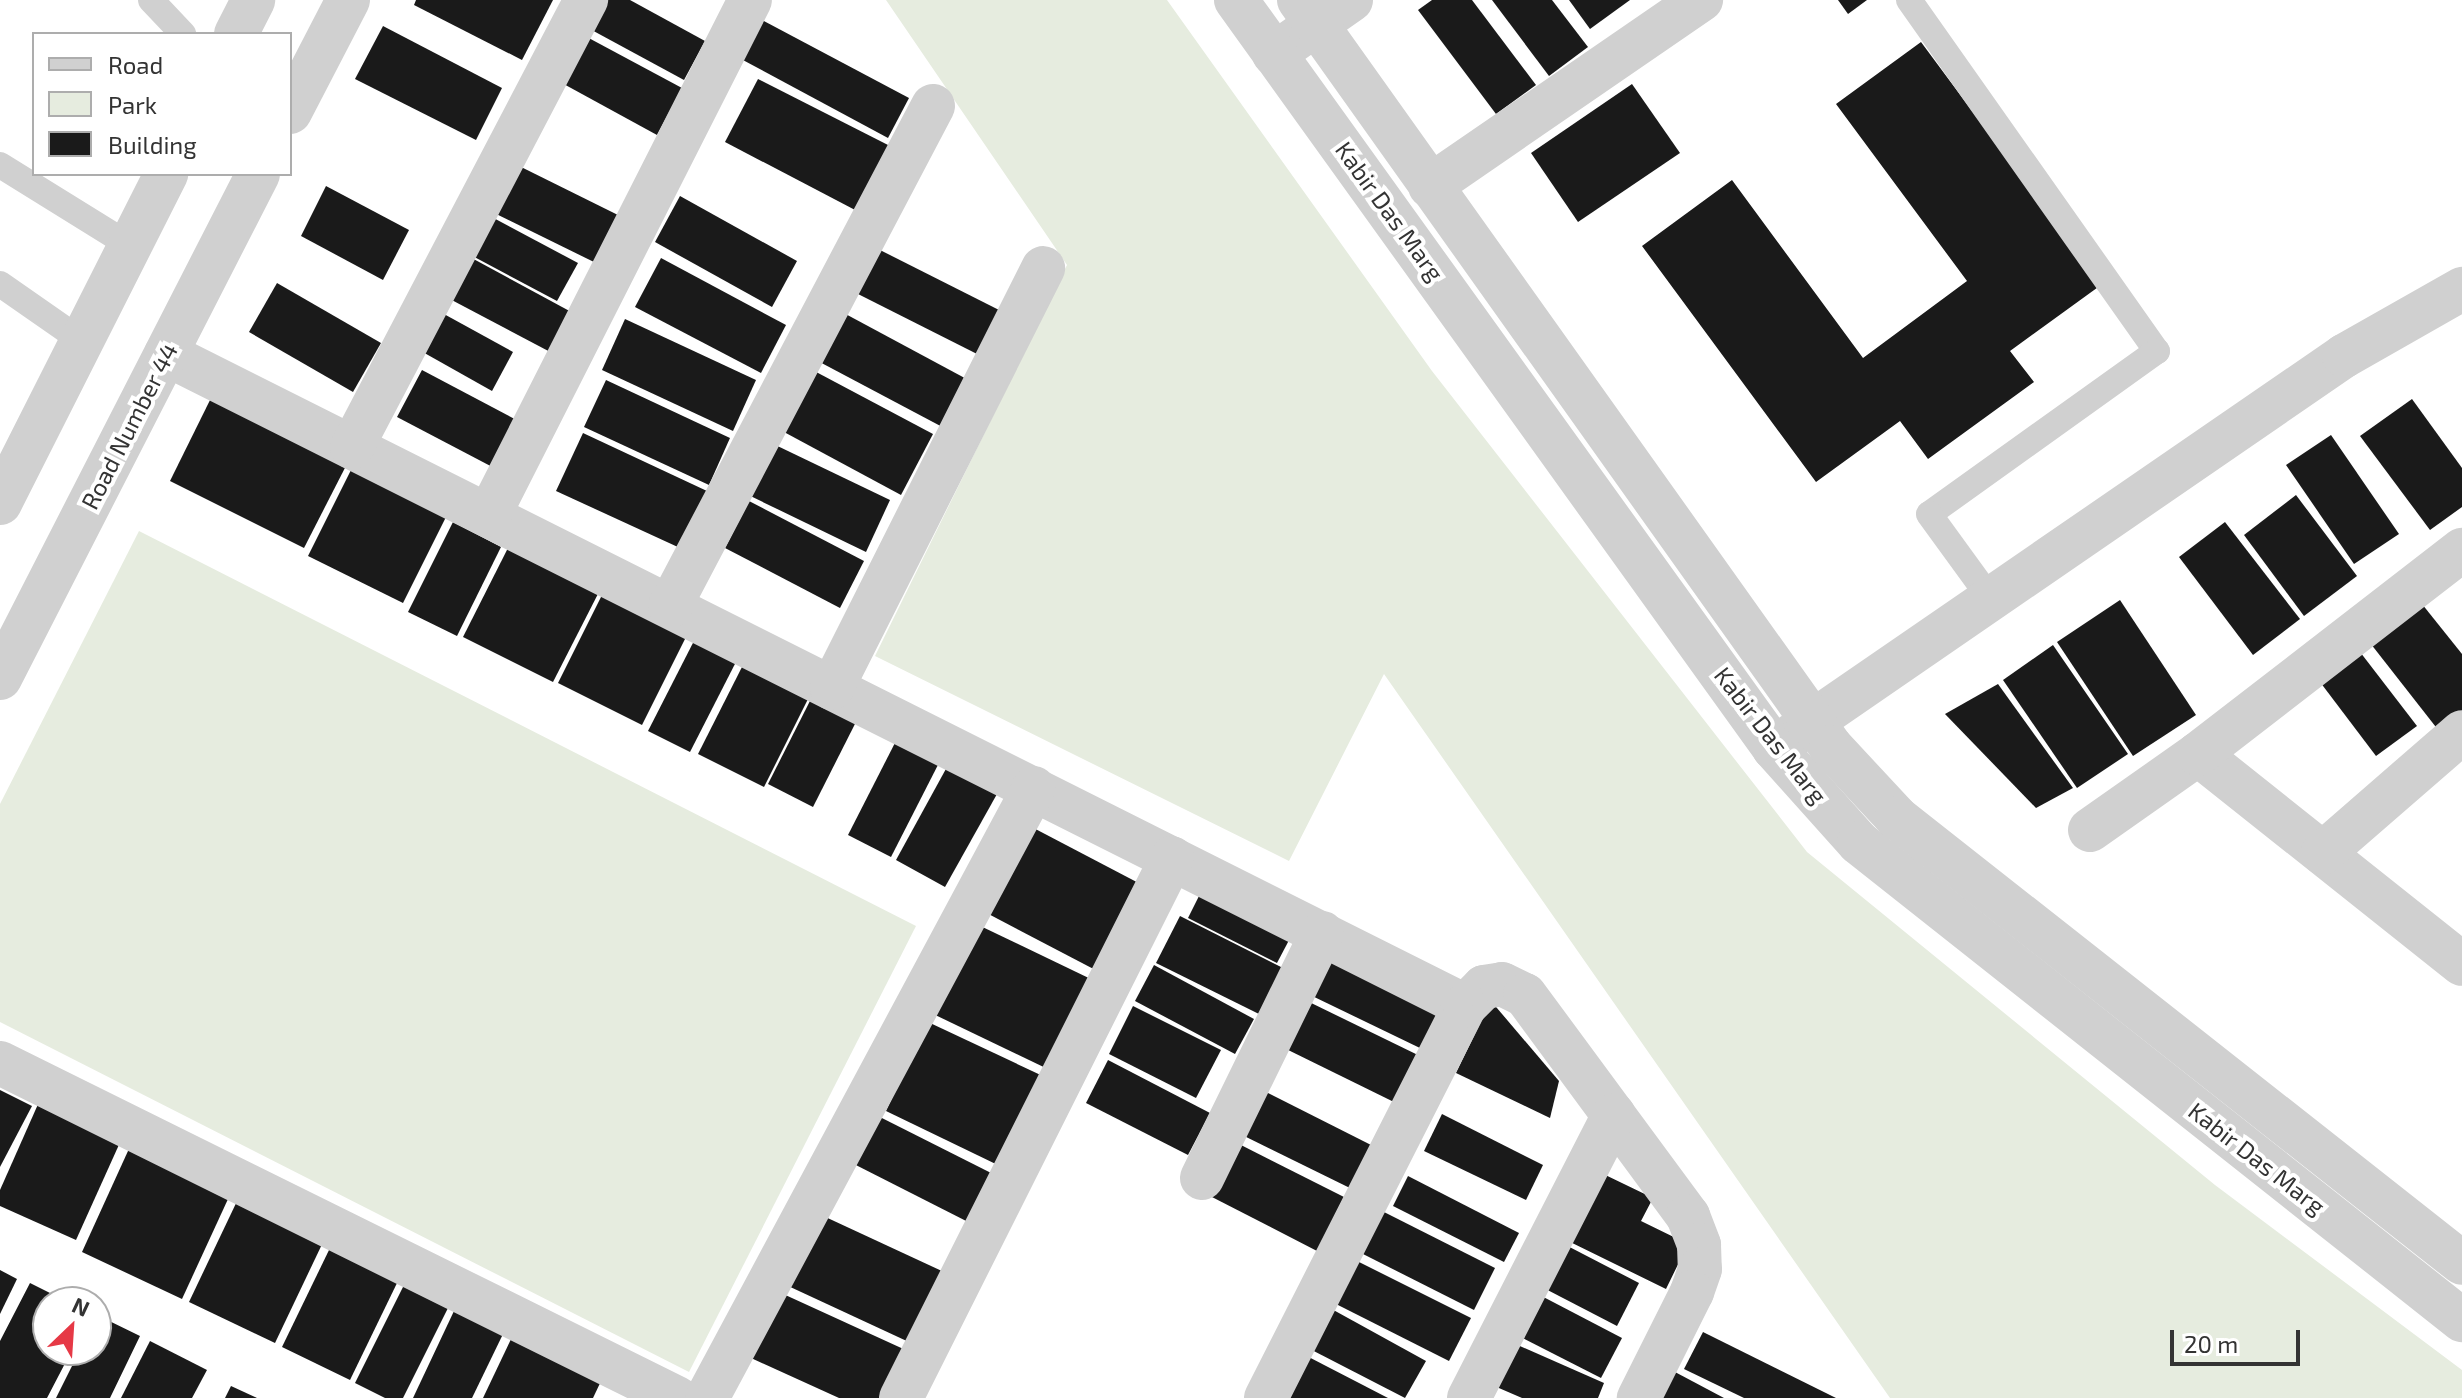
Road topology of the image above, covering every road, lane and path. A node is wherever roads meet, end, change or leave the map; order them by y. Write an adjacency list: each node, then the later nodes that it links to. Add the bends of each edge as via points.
1 (151, 0): 10 (lane)
2 (253, 0): 11 (street)
3 (348, 0): 14 (street)
4 (586, 0): 25 (street)
5 (750, 0): 27 (street)
6 (1236, 0): 12 (street, Kabir Das Marg)
7 (1701, 0): 18 (street)
8 (1909, 0): 29 (lane, via 2157,351 1929,514)
9 (1322, 8): 12 (street); 18 (street, Kabir Das Marg)
10 (181, 32)
11 (237, 32)
12 (1274, 54): 35 (street, Kabir Das Marg)
13 (933, 106): 30 (street)
14 (292, 108)
15 (0, 165): 19 (lane)
16 (165, 176): 19 (street)
17 (257, 176): 24 (street, Road Number 44)
18 (1430, 186): 33 (street, Kabir Das Marg)
19 (129, 245): 23 (street)
20 (1043, 268): 32 (street)
21 (0, 284): 23 (lane)
22 (2462, 289): 29 (street, via 2344,356)
23 (82, 341): 26 (street)
24 (166, 354): 25 (street); 31 (street, Road Number 44)
25 (352, 447): 27 (street)
26 (0, 503)
27 (489, 515): 30 (street)
28 (2462, 550): 36 (street)
29 (1990, 598): 33 (street)
30 (670, 606): 32 (street)
31 (0, 678)
32 (832, 688): 37 (street)
33 (1811, 720): 35 (street); 47 (street, Kabir Das Marg, via 1897,818)
34 (2458, 743): 39 (street)
35 (1774, 748): 48 (street, Kabir Das Marg, via 1859,843)
36 (2198, 754): 38 (street); 39 (street)
37 (1034, 788): 40 (street); 50 (street)
38 (2090, 830)
39 (2323, 853): 42 (street)
40 (1172, 858): 41 (street); 51 (street)
41 (1322, 933): 43 (street); 46 (street)
42 (2462, 964)
43 (1465, 1006): 45 (street, via 1484,987 1502,984 1525,995); 52 (street)
44 (0, 1063): 49 (street)
45 (1614, 1115): 53 (street); 54 (street, via 1688,1216 1699,1245 1700,1269 1692,1292)
46 (1202, 1178)
47 (2462, 1263)
48 (2462, 1320)
49 (677, 1398)
50 (707, 1398)
51 (901, 1398)
52 (1266, 1398)
53 (1469, 1398)
54 (1639, 1398)

